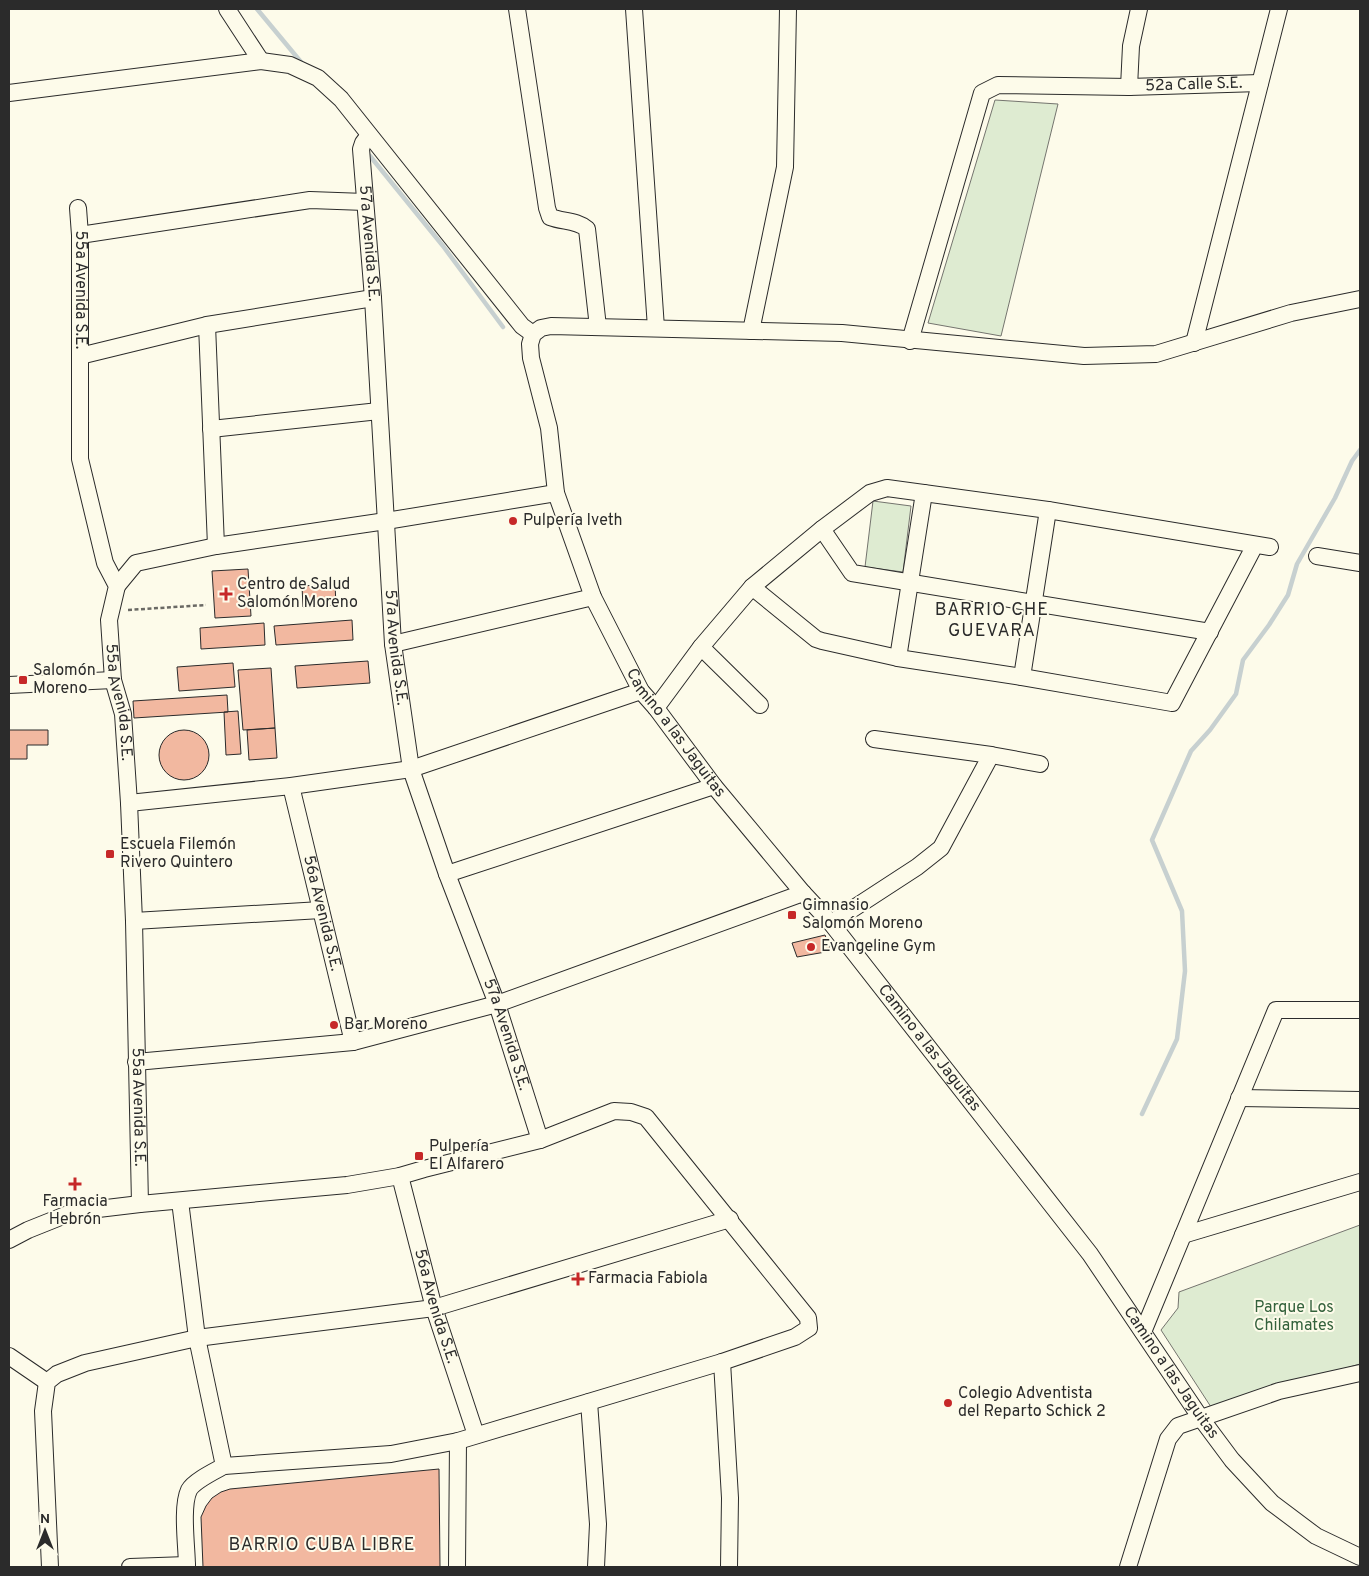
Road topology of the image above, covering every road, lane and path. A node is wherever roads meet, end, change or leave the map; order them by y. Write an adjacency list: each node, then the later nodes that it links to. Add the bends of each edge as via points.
1 (227, 9): 7 (street)
2 (518, 9): 18 (street, via 547,208 550,217 581,223 587,229)
3 (634, 9): 19 (street)
4 (788, 9): 20 (street, via 785,167)
5 (1139, 9): 9 (street, via 1131,46)
6 (1279, 9): 8 (street)
7 (261, 61): 10 (street); 11 (street, via 290,65 318,78 341,99)
8 (1260, 83): 9 (street, 52a Calle S.E.); 23 (street)
9 (1129, 87): 22 (street, 52a Calle S.E., via 998,85 982,93)
10 (9, 93)
11 (369, 135): 12 (street, 57a Avenida S.E., via 361,149); 21 (street, via 522,326)
12 (365, 202): 14 (street, via 310,200); 15 (street, 57a Avenida S.E.)
13 (78, 208): 14 (street, 55a Avenida S.E.)
14 (80, 235): 24 (street, 55a Avenida S.E.)
15 (373, 298): 17 (street); 25 (street, 57a Avenida S.E.)
16 (1360, 299): 23 (street, via 1291,314)
17 (206, 325): 24 (street); 26 (street)
18 (598, 327): 19 (street); 21 (street, via 551,326)
19 (656, 328): 20 (street)
20 (750, 331): 22 (street, via 842,333)
21 (533, 334): 28 (street, Camino a las Jaguitas, via 531,358 549,428)
22 (910, 341): 23 (street, via 1084,356 1156,354)
23 (1194, 343)
24 (80, 356): 36 (street, 55a Avenida S.E., via 80,459 104,564)
25 (379, 411): 26 (street); 30 (street, 57a Avenida S.E.)
26 (211, 429): 32 (street)
27 (924, 492): 29 (street); 31 (street, via 887,488 870,493); 35 (street)
28 (556, 493): 30 (street); 38 (street, Camino a las Jaguitas)
29 (1048, 510): 39 (street); 42 (street, via 1263,546)
30 (386, 521): 32 (street); 43 (street, 57a Avenida S.E.)
31 (822, 529): 35 (street, via 852,573); 37 (street)
32 (216, 546): 36 (street, via 136,563)
33 (1317, 556): 34 (street)
34 (1360, 563)
35 (909, 582): 39 (street); 45 (street)
36 (117, 586): 41 (street, 55a Avenida S.E.)
37 (752, 587): 44 (street); 45 (street, via 816,639)
38 (593, 597): 43 (street); 49 (street, Camino a las Jaguitas)
39 (1033, 604): 42 (street); 46 (street)
40 (206, 605): 41 (path)
41 (111, 611): 47 (street, 55a Avenida S.E.)
42 (1210, 632): 46 (street, via 1172,703)
43 (393, 644): 55 (street, 57a Avenida S.E.)
44 (701, 647): 50 (street); 51 (street)
45 (898, 658): 46 (street)
46 (1022, 677)
47 (113, 680): 48 (street); 58 (street, 55a Avenida S.E., via 123,714)
48 (9, 685)
49 (641, 691): 51 (street, Camino a las Jaguitas); 55 (street)
50 (760, 706)
51 (656, 708): 57 (street, Camino a las Jaguitas)
52 (874, 739): 53 (street)
53 (991, 755): 54 (street); 63 (street, via 941,848 918,868)
54 (1040, 764)
55 (412, 768): 56 (street); 59 (street, 57a Avenida S.E.)
56 (291, 786): 58 (street); 61 (street, 56a Avenida S.E.)
57 (714, 786): 59 (street); 60 (street, Camino a las Jaguitas)
58 (129, 803): 62 (street, 55a Avenida S.E.)
59 (447, 874): 64 (street, 57a Avenida S.E.)
60 (803, 893): 63 (street, Camino a las Jaguitas); 64 (street)
61 (321, 910): 62 (street); 66 (street, 56a Avenida S.E.)
62 (134, 921): 67 (street, 55a Avenida S.E.)
63 (831, 923): 79 (street, Camino a las Jaguitas, via 1090,1254)
64 (497, 1004): 66 (street); 70 (street, 57a Avenida S.E.)
65 (1360, 1010): 68 (street, via 1276,1010)
66 (353, 1042): 67 (street)
67 (136, 1062): 74 (street, 55a Avenida S.E.)
68 (1239, 1098): 69 (street); 76 (street)
69 (1360, 1100)
70 (540, 1140): 71 (street); 75 (street, via 614,1111 646,1117)
71 (400, 1176): 73 (street, via 347,1185); 78 (street, 56a Avenida S.E.)
72 (1360, 1182): 76 (street)
73 (180, 1201): 74 (street); 80 (street)
74 (140, 1204): 77 (street, via 73,1212)
75 (730, 1219): 78 (street); 82 (street, via 808,1318 809,1328 795,1337)
76 (1183, 1236): 79 (street)
77 (9, 1240)
78 (434, 1308): 80 (street); 87 (street, 56a Avenida S.E.)
79 (1143, 1332): 86 (street, Camino a las Jaguitas)
80 (197, 1338): 84 (street, via 85,1363 57,1374); 89 (street)
81 (9, 1356): 84 (street)
82 (722, 1362): 85 (street); 96 (street, via 730,1498)
83 (1360, 1373): 86 (street, via 1279,1391)
84 (47, 1382): 92 (street, via 43,1411)
85 (589, 1402): 87 (street); 95 (street, via 598,1524)
86 (1200, 1417): 90 (street, Camino a las Jaguitas, via 1232,1460 1272,1503 1316,1536); 97 (street, via 1178,1426 1168,1439)
87 (476, 1435): 88 (street)
88 (458, 1441): 89 (street, via 391,1454); 94 (street)
89 (224, 1466): 91 (street, via 189,1489 185,1512)
90 (1360, 1557)
91 (187, 1566): 93 (street)
92 (50, 1567)
93 (130, 1567)
94 (457, 1567)
95 (596, 1567)
96 (729, 1567)
97 (1128, 1567)

